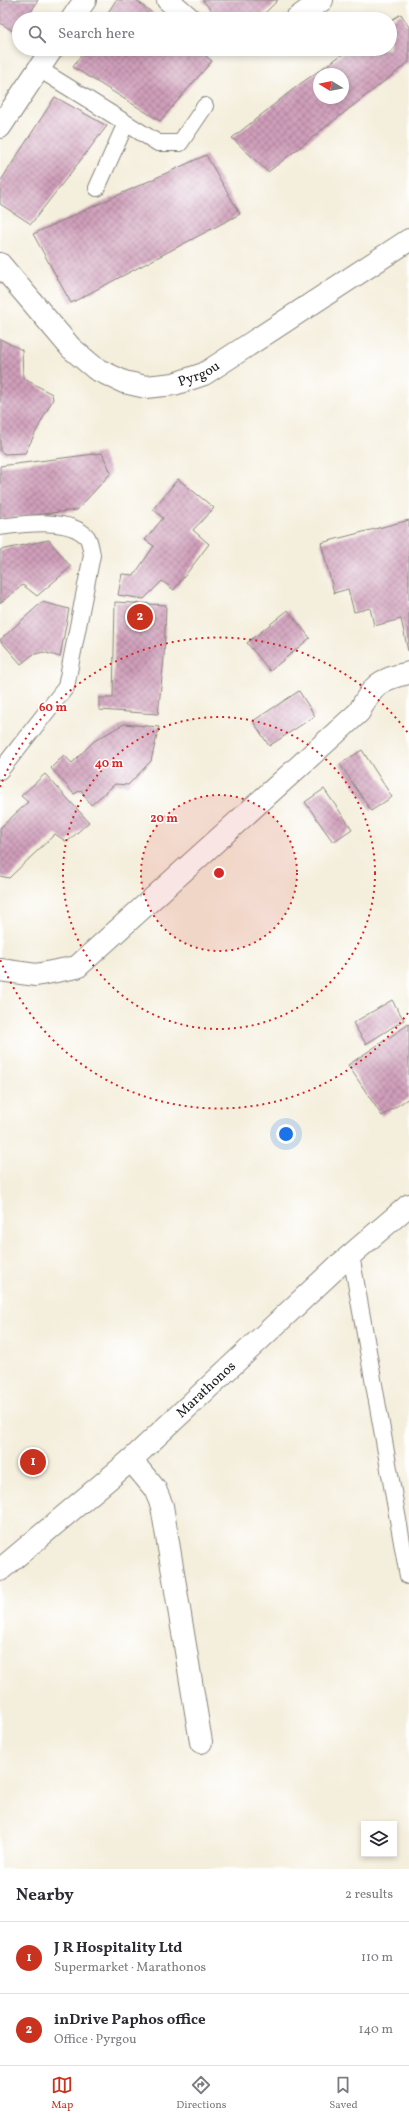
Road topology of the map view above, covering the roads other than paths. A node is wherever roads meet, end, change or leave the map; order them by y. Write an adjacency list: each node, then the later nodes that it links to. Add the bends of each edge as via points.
1 (85, 0): 4 (street)
2 (168, 0): 5 (street)
3 (322, 0): 6 (street)
4 (77, 12)
5 (182, 12)
6 (306, 12)
7 (47, 56): 8 (street)
8 (39, 69): 10 (lane); 11 (street)
9 (205, 106): 10 (lane, via 180,143 158,143)
10 (126, 123): 12 (lane)
11 (0, 127)
12 (97, 188)
13 (409, 240): 14 (street, Pyrgou, via 204,374 174,384 146,387 124,382 96,369 71,348)
14 (0, 264)
15 (0, 527): 17 (lane, via 38,523 75,528 88,538 92,555 66,686)
16 (409, 673): 18 (street, via 388,677 370,692 359,712 77,967 36,975)
17 (0, 771)
18 (0, 970)
19 (409, 1205): 20 (street, Marathonos)
20 (351, 1255): 21 (street, Marathonos); 23 (lane)
21 (131, 1460): 22 (street, Marathonos); 24 (street, via 155,1489 162,1506)
22 (0, 1570)
23 (408, 1576)
24 (201, 1742)

